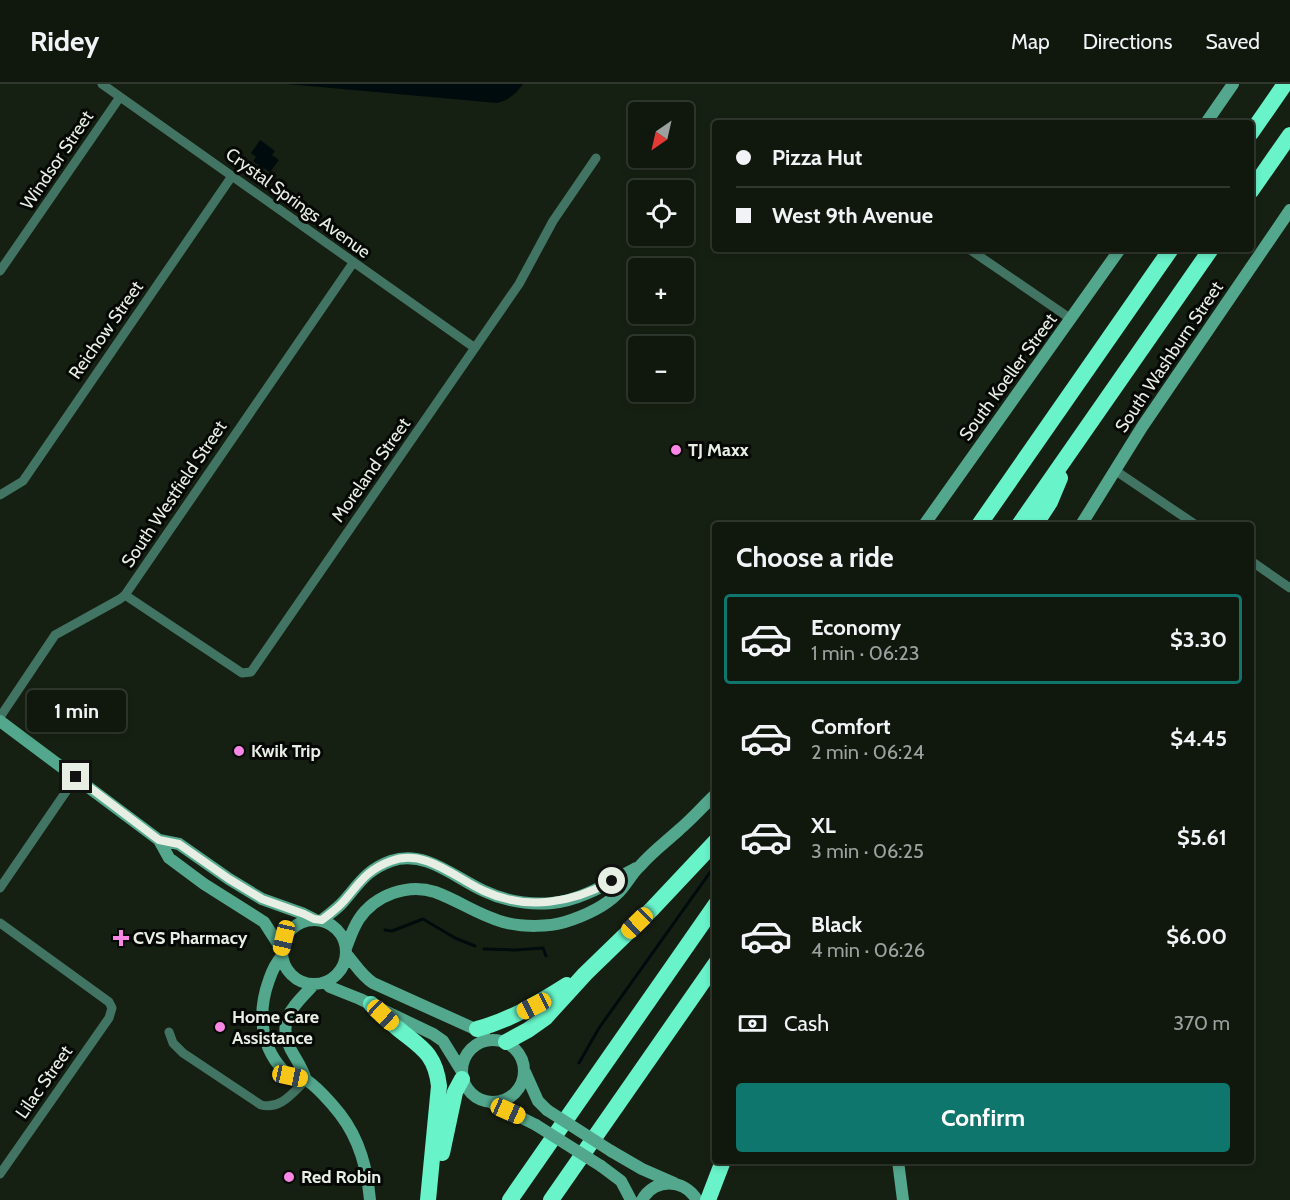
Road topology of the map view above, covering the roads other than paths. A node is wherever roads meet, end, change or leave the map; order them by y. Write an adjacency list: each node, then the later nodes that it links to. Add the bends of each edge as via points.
1 (102, 84): 4 (street, Crystal Springs Avenue)
2 (1233, 84): 5 (street)
3 (1285, 84): 6 (highway)
4 (120, 97): 9 (street, Crystal Springs Avenue); 17 (street, Windsor Street)
5 (1208, 120)
6 (1254, 130)
7 (1290, 135): 10 (highway)
8 (596, 158): 19 (street, Moreland Street)
9 (232, 176): 16 (street, Crystal Springs Avenue); 22 (street, Reichow Street, via 23,481)
10 (1254, 187)
11 (1290, 210): 21 (street, South Washburn Street)
12 (973, 252): 18 (street)
13 (1118, 252): 18 (street, South Koeller Street)
14 (1169, 252): 24 (highway)
15 (1209, 252): 20 (highway)
16 (353, 263): 19 (street, Crystal Springs Avenue); 31 (street, South Westfield Street)
17 (0, 271)
18 (1071, 319): 23 (street, South Koeller Street)
19 (475, 348): 31 (street, Moreland Street, via 251,672 242,673)
20 (1073, 447): 25 (highway); 26 (highway, via 1050,502)
21 (1116, 471): 27 (street, South Washburn Street); 28 (street)
22 (0, 495)
23 (926, 522)
24 (981, 522)
25 (1021, 522)
26 (1037, 522)
27 (1083, 522)
28 (1192, 522)
29 (1254, 563): 30 (street)
30 (1290, 588)
31 (125, 595): 32 (street, South Westfield Street, via 56,635)
32 (0, 719): 33 (street)
33 (76, 777): 35 (street); 38 (street)
34 (712, 798): 37 (street)
35 (159, 840): 40 (street, via 179,844 262,899); 43 (street, via 169,858 264,921)
36 (712, 845): 45 (highway)
37 (640, 866): 40 (street, via 584,895 533,903 484,892 428,861 392,860 368,873 341,905); 42 (street, via 605,904 562,922 507,923 436,892 397,892 369,907 353,930)
38 (0, 888)
39 (712, 910): 62 (highway)
40 (318, 920): 42 (street, via 339,930); 43 (street, via 292,928 284,938)
41 (0, 923): 57 (street, Lilac Street, via 112,1008 110,1017)
42 (346, 951): 46 (street, via 340,972); 48 (street, via 360,973 373,983)
43 (282, 953): 46 (street, via 293,976 303,982); 53 (street, via 264,994 264,1036 279,1065 290,1076)
44 (712, 969): 63 (highway)
45 (585, 974): 48 (highway, via 517,1015); 50 (highway, via 545,1018 528,1030)
46 (319, 983): 47 (street); 53 (street, via 293,1005 286,1023 289,1046)
47 (370, 1004): 52 (street, via 443,1041); 61 (highway, via 426,1050 438,1072)
48 (477, 1029): 50 (street)
49 (168, 1032): 53 (street, via 183,1053 256,1104 281,1103)
50 (501, 1040): 51 (street, via 520,1054); 52 (street, via 486,1040 468,1050)
51 (524, 1072): 54 (street, via 513,1095); 58 (street, bridge, via 538,1101 547,1110 642,1169)
52 (462, 1074): 54 (street, via 472,1094); 61 (highway)
53 (306, 1080): 60 (street, via 338,1112 352,1133 366,1167)
54 (489, 1102): 64 (street, bridge, via 536,1125 601,1166 621,1181)
55 (722, 1164): 59 (highway)
56 (898, 1164): 67 (street)
57 (0, 1174)
58 (674, 1183): 65 (street, via 649,1190); 66 (street)
59 (713, 1195)
60 (370, 1200)
61 (429, 1200)
62 (510, 1200)
63 (551, 1200)
64 (631, 1200)
65 (642, 1200)
66 (697, 1200)
67 (903, 1200)

